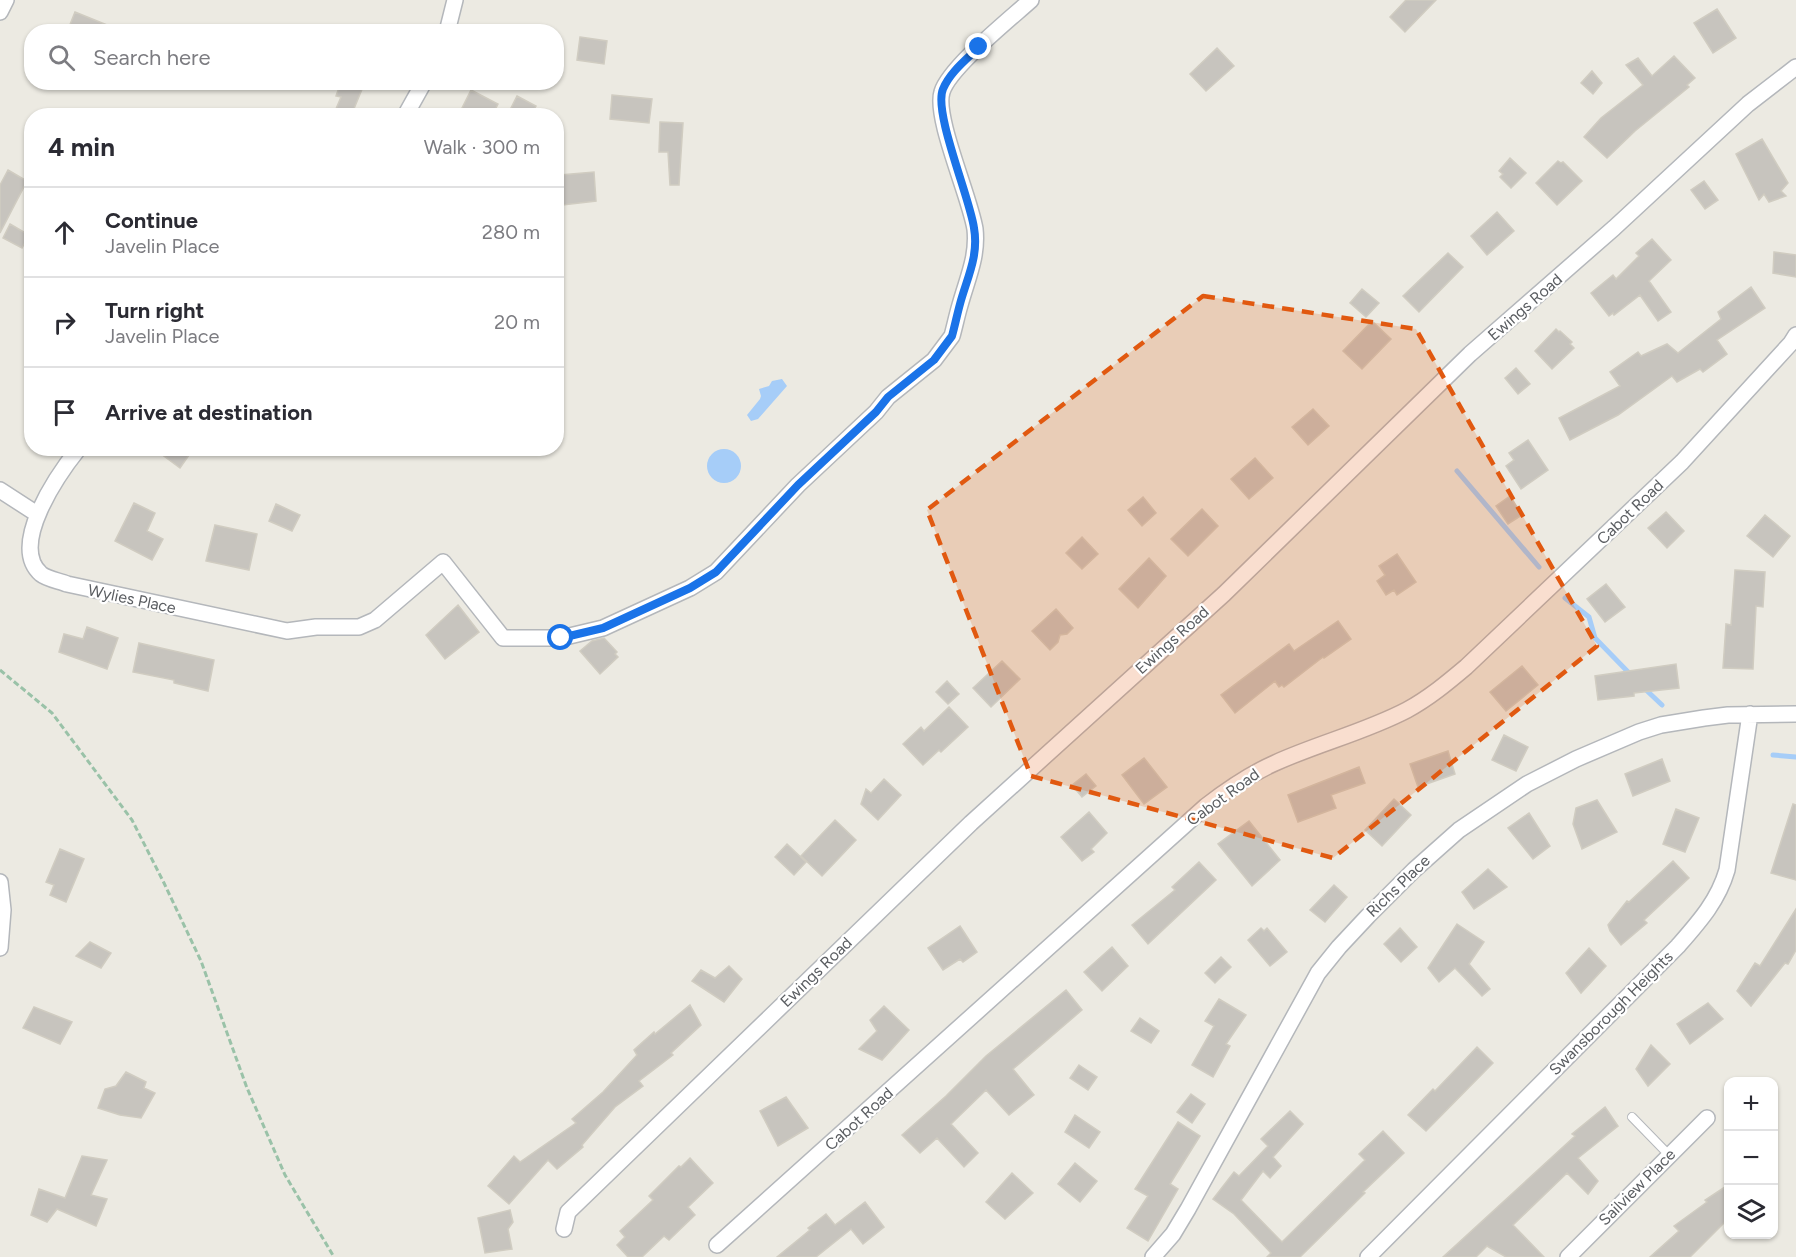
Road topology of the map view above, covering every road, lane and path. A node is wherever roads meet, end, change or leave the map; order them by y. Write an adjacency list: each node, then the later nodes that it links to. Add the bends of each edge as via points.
1 (6, 0): 4 (street)
2 (454, 0): 5 (street)
3 (1030, 0): 12 (street, Wylies Place, via 960,66 942,90 944,121 975,239 973,266 952,336 934,360 888,397 716,572 690,588 603,628 561,638 503,638 443,562 375,620 359,627 287,631 67,584 41,574 30,548)
4 (0, 12)
5 (449, 24)
6 (1796, 67): 21 (street, Ewings Road, via 1748,104 1470,354 1224,594 971,823 568,1212)
7 (420, 90): 8 (street)
8 (409, 108)
9 (1796, 335): 22 (street, Cabot Road, via 1682,462 1466,667 1406,710 1264,768 1206,806)
10 (73, 456): 12 (street)
11 (0, 490): 12 (street)
12 (37, 514)
13 (0, 670): 23 (path, via 52,713 132,820 201,962 247,1088 285,1175)
14 (1750, 714): 15 (street, Richs Place); 24 (street, Richs Place, via 1661,725 1598,748 1527,784 1437,849 1348,936 1318,973 1173,1234); 25 (street, Swansborough Heights, via 1727,870 1708,910)
15 (1796, 714)
16 (0, 882): 17 (street)
17 (0, 948)
18 (1632, 1117): 20 (lane)
19 (1707, 1118): 20 (street, Sailview Place)
20 (1669, 1155): 26 (street, Sailview Place)
21 (564, 1228)
22 (717, 1245)
23 (334, 1257)
24 (1153, 1257)
25 (1368, 1257)
26 (1568, 1257)

